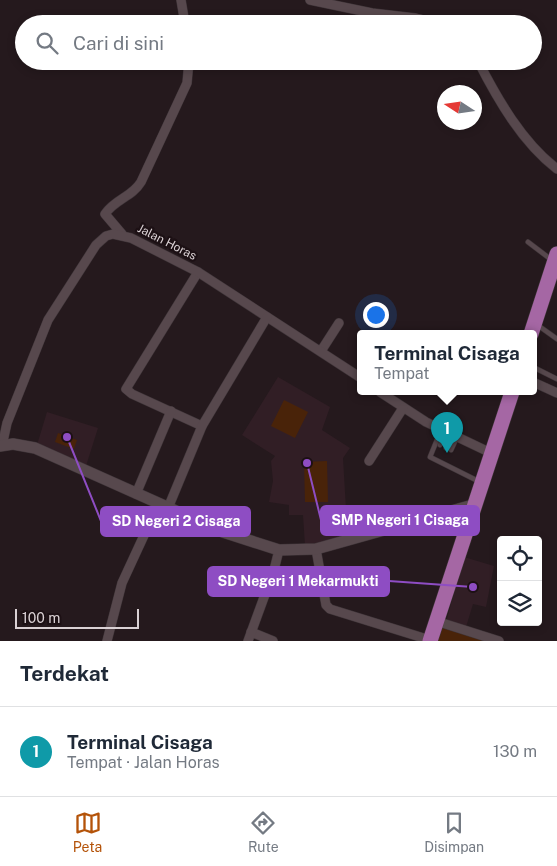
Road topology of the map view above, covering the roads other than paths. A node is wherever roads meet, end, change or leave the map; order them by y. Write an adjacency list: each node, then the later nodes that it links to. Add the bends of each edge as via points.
1 (181, 0): 3 (street)
2 (310, 0): 4 (street)
3 (184, 15)
4 (389, 15)
5 (188, 70): 8 (street, via 187,83 141,182 105,214)
6 (483, 70): 7 (street, via 526,138)
7 (557, 169)
8 (122, 234): 11 (street, Jalan Horas); 30 (street, Jalan Horas, via 106,236 96,245 52,313 7,423)
9 (528, 242): 10 (lane)
10 (556, 258): 14 (highway)
11 (198, 272): 12 (street, Jalan Horas); 26 (street, via 127,385 128,392)
12 (267, 317): 17 (street, Jalan Horas); 27 (street)
13 (339, 323): 17 (street)
14 (533, 329)
15 (537, 331): 16 (lane)
16 (557, 339)
17 (321, 350): 19 (street, Jalan Horas)
18 (537, 369): 20 (lane)
19 (357, 375)
20 (557, 379)
21 (537, 384): 22 (street)
22 (557, 393)
23 (384, 395): 25 (street)
24 (511, 395): 33 (highway)
25 (403, 408): 28 (street); 34 (street)
26 (171, 411): 27 (street); 36 (street)
27 (202, 426): 38 (street)
28 (449, 433): 29 (lane); 31 (lane); 32 (lane); 33 (street); 35 (lane, via 430,457 441,459)
29 (440, 445)
30 (1, 446): 36 (main road, via 13,444 34,448)
31 (446, 448)
32 (451, 450)
33 (491, 453): 35 (highway)
34 (369, 461)
35 (480, 482): 37 (highway)
36 (136, 494): 38 (main road)
37 (473, 505): 39 (main road); 41 (highway)
38 (164, 506): 40 (main road, via 223,532); 44 (street, via 122,583)
39 (316, 549): 40 (main road); 43 (street, via 326,605 330,609)
40 (279, 550): 42 (street)
41 (436, 621): 43 (highway); 46 (street)
42 (250, 636): 45 (street)
43 (430, 640)
44 (107, 641)
45 (273, 641)
46 (499, 641)

